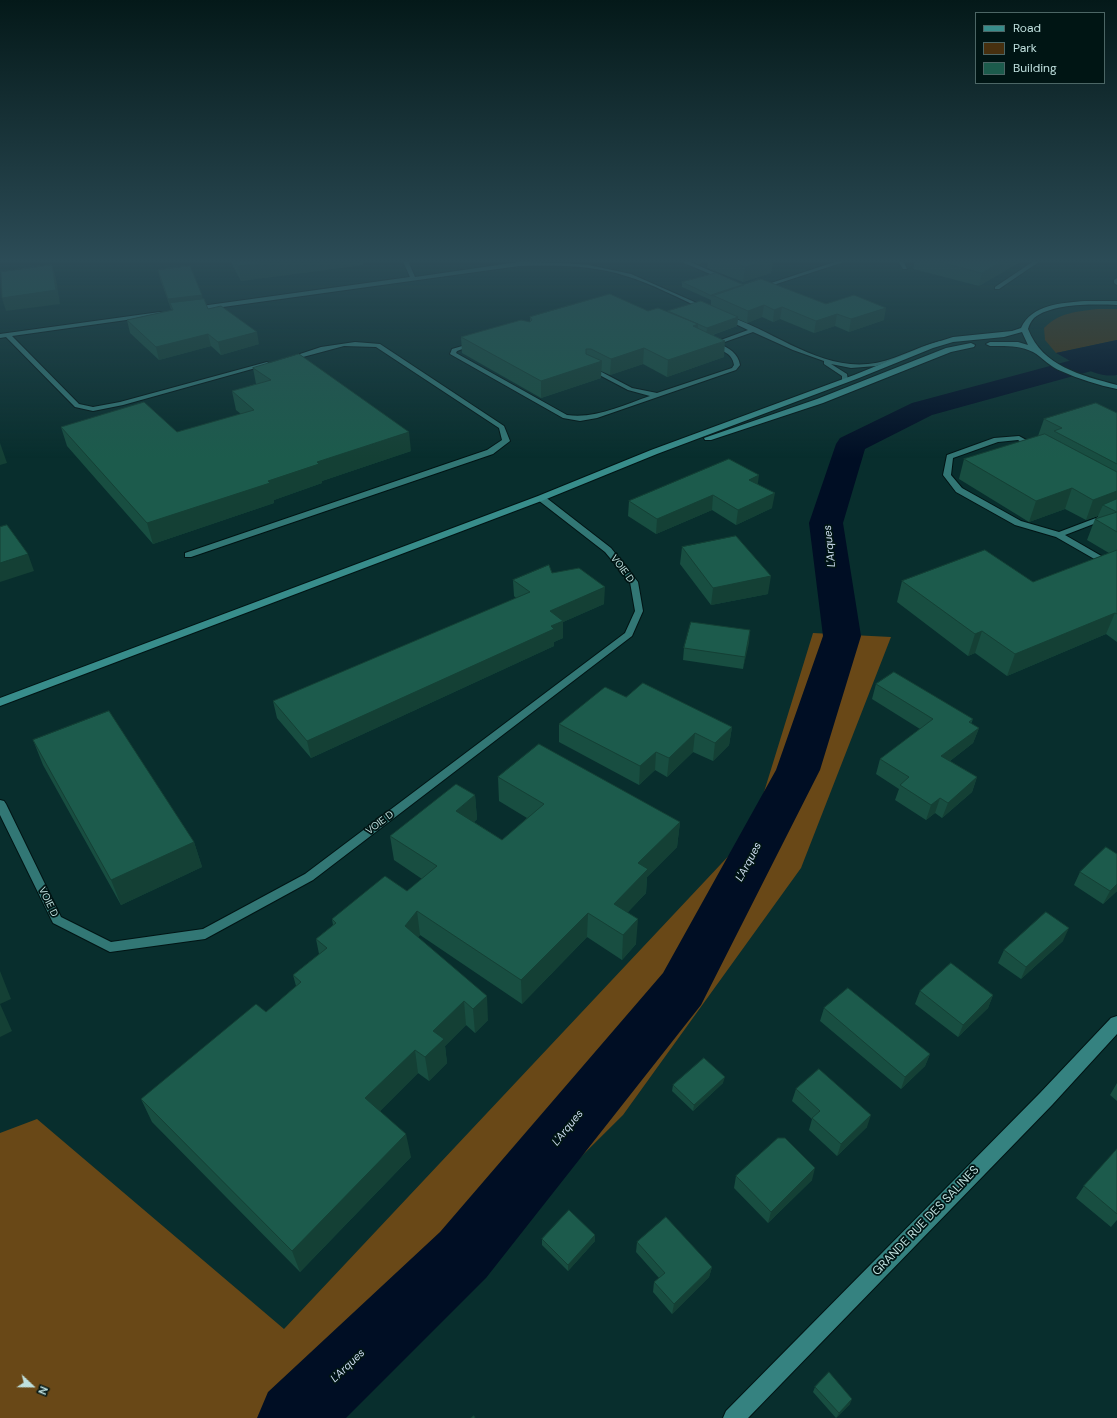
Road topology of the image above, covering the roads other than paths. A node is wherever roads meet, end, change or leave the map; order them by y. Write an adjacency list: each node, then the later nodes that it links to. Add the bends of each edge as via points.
1 (78, 325): 6 (lane)
2 (743, 325): 5 (lane)
3 (1026, 325): 4 (main road)
4 (1024, 329): 10 (main road, via 1011,334); 12 (main road, via 1026,339)
5 (754, 330): 11 (lane); 13 (lane)
6 (8, 335): 7 (lane); 15 (lane, via 77,406 93,409 121,404)
7 (0, 336)
8 (481, 341): 19 (lane, via 454,350 453,354 573,419 595,417)
9 (706, 341): 11 (lane)
10 (944, 342): 13 (lane, via 866,366 841,364); 17 (main road)
11 (713, 344): 19 (lane, via 735,357 737,365 734,369)
12 (1033, 350): 18 (main road, via 1069,372); 20 (main road, via 1018,344 1003,343 963,346 931,356 820,401 741,428)
13 (817, 358): 17 (lane, via 846,375)
14 (281, 360): 25 (lane, via 342,344 362,342 378,345 502,427 506,441 490,452)
15 (274, 362)
16 (588, 368): 19 (lane, via 630,389)
17 (845, 380): 20 (main road)
18 (1117, 387)
19 (659, 395)
20 (672, 446): 22 (main road, via 610,468)
21 (1045, 453): 24 (lane, via 1019,438 997,440 950,457 947,475 959,490 1018,523)
22 (542, 498): 27 (main road); 28 (lane, VOIE D, via 608,550 634,582 639,611 629,634 309,877 205,934 110,947 57,920)
23 (1117, 512): 24 (lane)
24 (1060, 535): 26 (lane)
25 (188, 555)
26 (1117, 569)
27 (0, 702)
28 (0, 804)
29 (1117, 1023): 30 (main road, GRANDE RUE DES SALINES, via 1046,1099)
30 (733, 1418)

